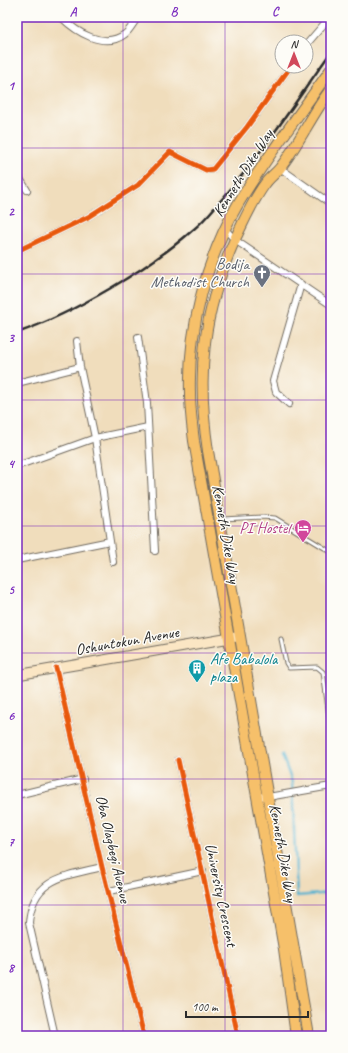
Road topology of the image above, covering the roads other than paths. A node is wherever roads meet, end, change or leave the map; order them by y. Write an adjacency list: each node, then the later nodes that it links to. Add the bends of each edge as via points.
1 (61, 17): 2 (street, via 82,34 96,39 112,40 125,34)
2 (138, 17)
3 (330, 17): 4 (street)
4 (314, 36)
5 (331, 69): 12 (highway, Kenneth Dike Way, via 256,175)
6 (285, 74): 14 (street, via 213,169 206,170 170,152 138,185 88,217)
7 (330, 93): 8 (highway, Kenneth Dike Way)
8 (280, 168): 11 (street); 13 (highway, Kenneth Dike Way, via 266,183)
9 (17, 174): 10 (street)
10 (27, 190)
11 (331, 204)
12 (225, 229): 13 (street); 25 (highway, Kenneth Dike Way, via 215,253 198,312 190,375 194,441)
13 (235, 240): 15 (street); 26 (highway, Kenneth Dike Way, via 219,276 213,298 202,374 205,428)
14 (17, 251)
15 (301, 284): 16 (street); 21 (street, via 274,381 276,392)
16 (331, 305)
17 (138, 336): 22 (street)
18 (77, 341): 19 (street)
19 (80, 367): 20 (street); 23 (street)
20 (17, 383)
21 (289, 404)
22 (148, 427): 23 (street); 28 (street)
23 (95, 438): 24 (street); 27 (street)
24 (17, 466)
25 (207, 518): 26 (highway); 33 (highway, Kenneth Dike Way)
26 (220, 518): 29 (lane, via 275,518); 32 (highway, Kenneth Dike Way)
27 (110, 542): 30 (street); 31 (street)
28 (154, 551)
29 (331, 552)
30 (17, 560)
31 (113, 562)
32 (241, 636): 33 (main road, Oshuntokun Avenue); 43 (highway, Kenneth Dike Way)
33 (229, 638): 35 (main road, Oshuntokun Avenue); 42 (highway, Kenneth Dike Way)
34 (281, 639): 37 (lane, via 289,668 317,667 323,672)
35 (56, 668): 36 (main road, Oshuntokun Avenue); 39 (street, Oba Olagbegi Avenue)
36 (17, 675)
37 (331, 732)
38 (178, 760): 45 (street, University Crescent)
39 (83, 779): 41 (street); 44 (street, Oba Olagbegi Avenue)
40 (331, 786): 43 (street)
41 (17, 795)
42 (258, 796): 43 (street); 50 (highway, Kenneth Dike Way)
43 (268, 797): 51 (highway, Kenneth Dike Way)
44 (102, 867): 46 (street, Oba Olagbegi Avenue); 47 (street, via 47,884 34,899 30,912 29,923)
45 (203, 871): 46 (street, University Crescent); 49 (street, University Crescent)
46 (109, 891): 48 (street, Oba Olagbegi Avenue)
47 (55, 1036)
48 (144, 1036)
49 (238, 1036)
50 (296, 1036)
51 (309, 1036)

